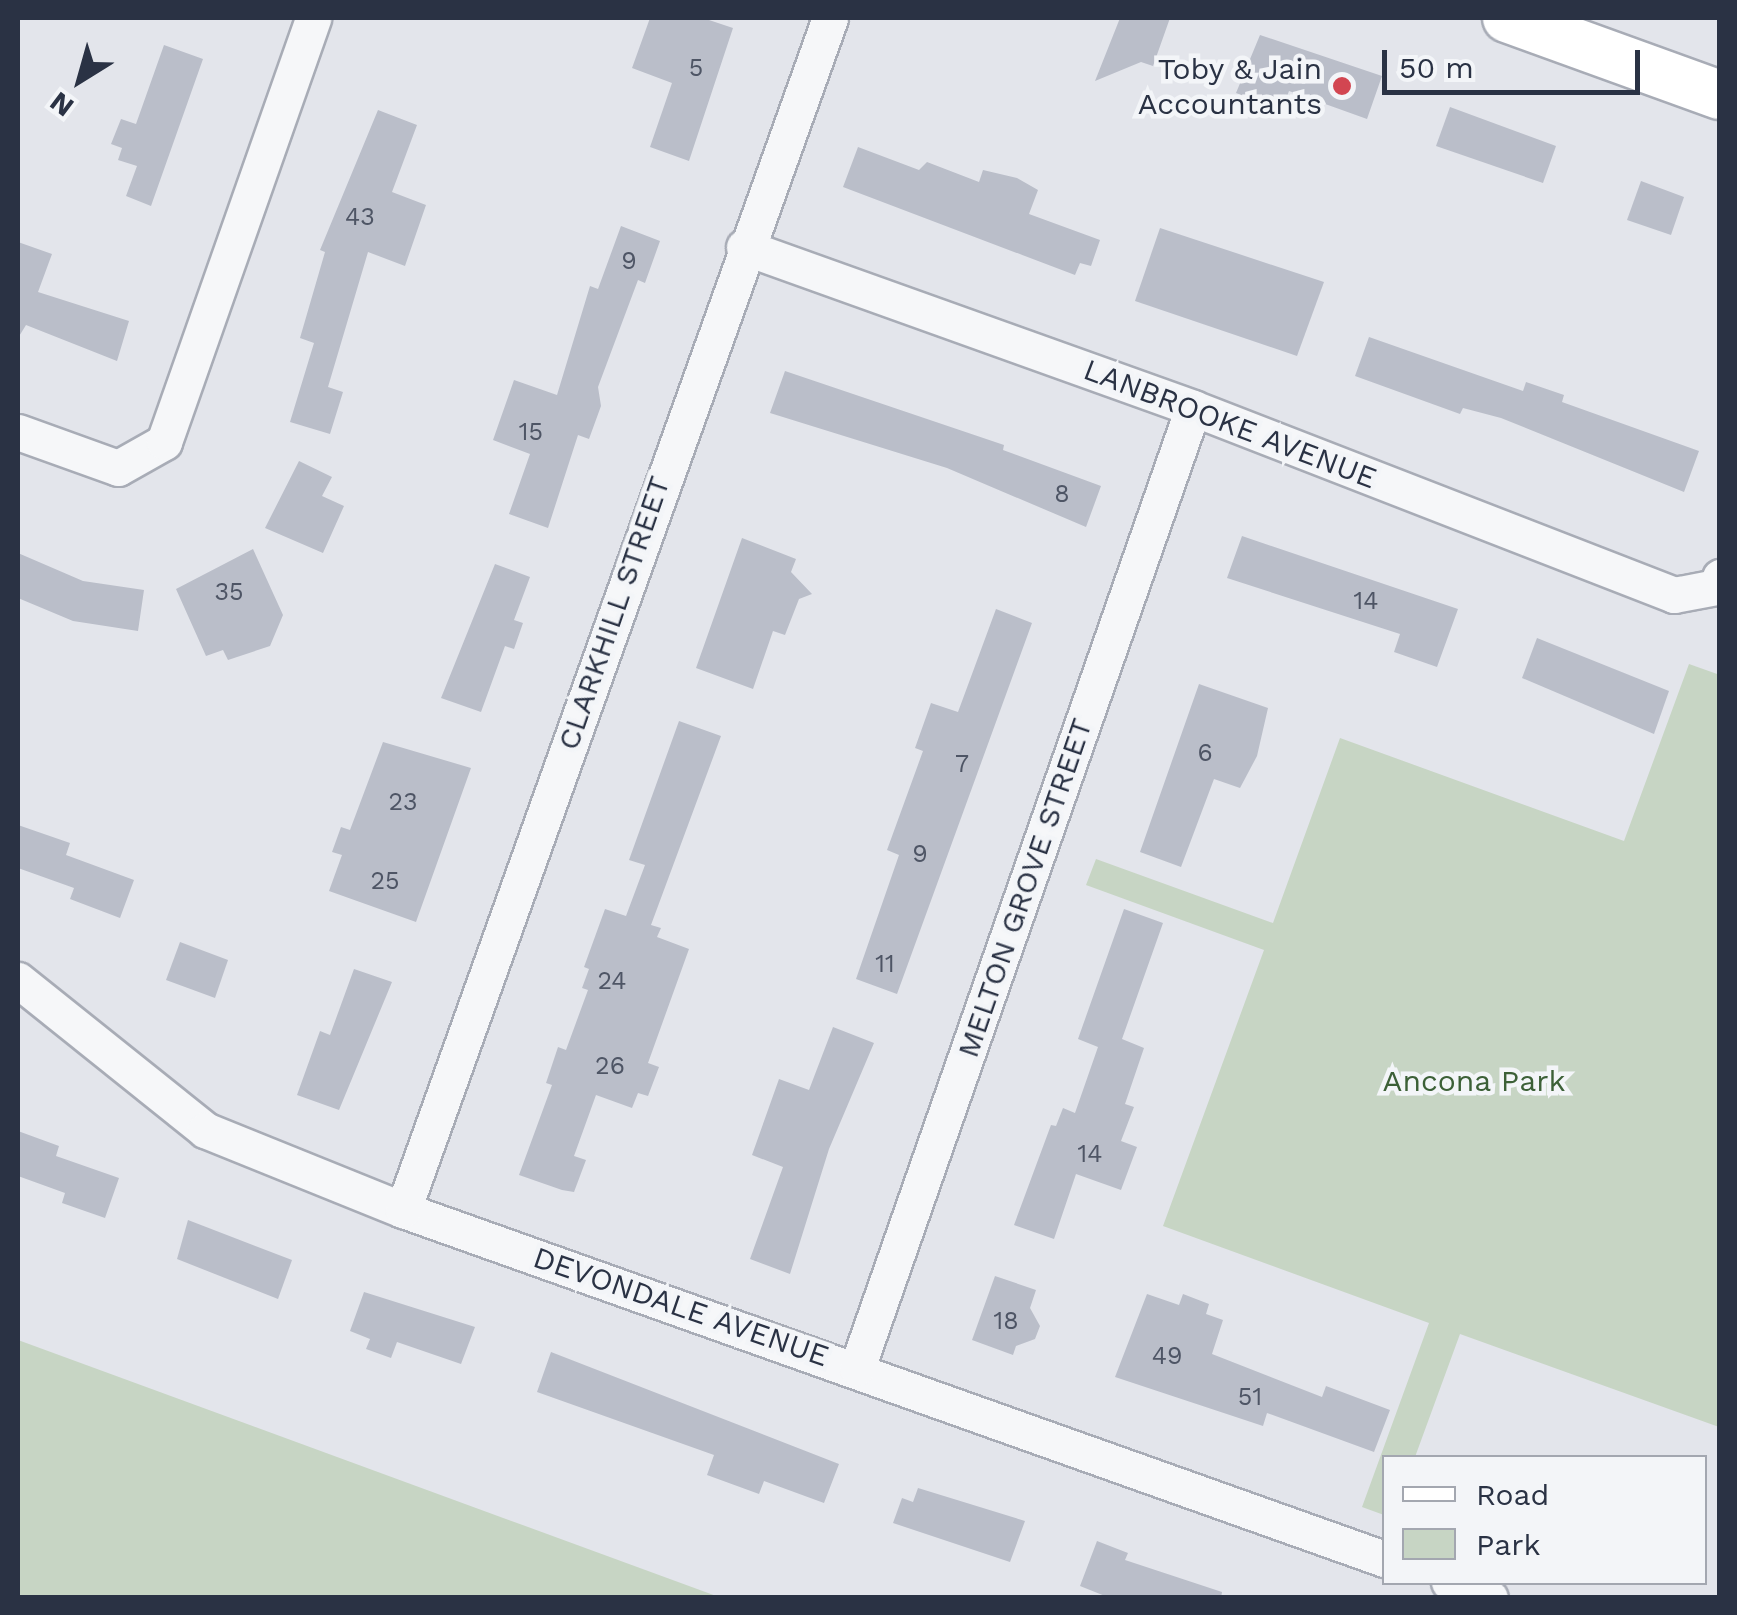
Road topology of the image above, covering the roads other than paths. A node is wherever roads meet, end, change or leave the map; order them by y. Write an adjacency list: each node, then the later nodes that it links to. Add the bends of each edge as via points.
1 (312, 18): 7 (street, via 164,442 118,468)
2 (830, 18): 5 (street, CLARKHILL STREET)
3 (1508, 18): 4 (main road)
4 (1720, 95)
5 (744, 247): 6 (street, LANBROOKE AVENUE); 10 (street, CLARKHILL STREET)
6 (1194, 408): 8 (street, LANBROOKE AVENUE, via 1674,595); 11 (street, MELTON GROVE STREET)
7 (18, 432)
8 (1718, 582)
9 (18, 980): 10 (street, DEVONDALE AVENUE, via 205,1130)
10 (403, 1210): 11 (street, DEVONDALE AVENUE)
11 (857, 1368): 12 (street, DEVONDALE AVENUE)
12 (1382, 1558)
13 (1456, 1585): 14 (street)
14 (1490, 1598)

